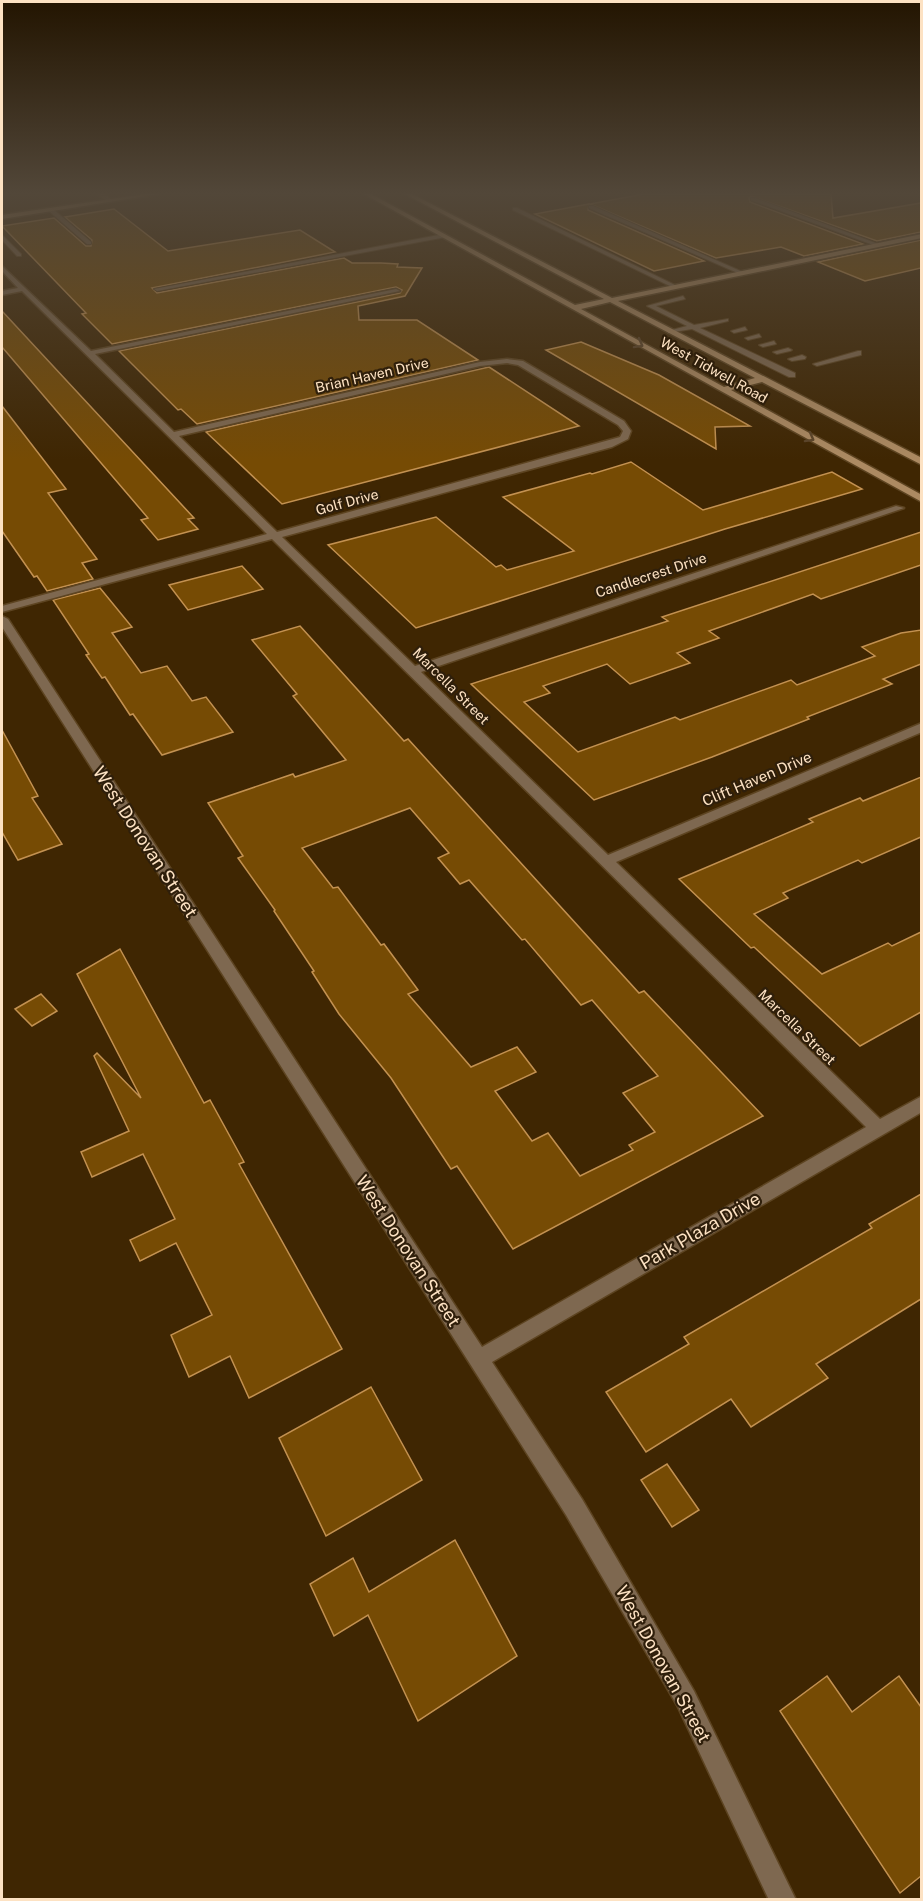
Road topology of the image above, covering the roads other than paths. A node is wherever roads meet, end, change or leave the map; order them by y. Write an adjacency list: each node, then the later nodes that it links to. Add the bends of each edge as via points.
1 (17, 283): 8 (street, Marcella Street)
2 (196, 283): 9 (lane)
3 (528, 283): 14 (main road, West Tidwell Road)
4 (575, 283): 13 (main road, West Tidwell Road)
5 (667, 283): 7 (lane)
6 (696, 283): 7 (main road)
7 (676, 287): 13 (main road)
8 (23, 289): 11 (street); 26 (street, Marcella Street)
9 (157, 290)
10 (396, 291): 26 (street)
11 (2, 293)
12 (682, 298): 16 (lane, via 650,306)
13 (609, 301): 14 (main road); 19 (main road, West Tidwell Road)
14 (573, 308): 33 (main road, West Tidwell Road, one-way to 33)
15 (726, 320): 16 (lane)
16 (692, 327): 19 (lane); 31 (lane, via 718,335)
17 (745, 329): 18 (lane)
18 (735, 331)
19 (670, 332): 32 (main road, West Tidwell Road)
20 (759, 336): 21 (lane)
21 (748, 338)
22 (774, 343): 23 (lane)
23 (763, 345)
24 (788, 350): 25 (lane)
25 (777, 352)
26 (90, 353): 35 (street, Marcella Street)
27 (858, 353): 30 (lane)
28 (802, 357): 29 (lane)
29 (792, 359)
30 (817, 364)
31 (792, 375)
32 (762, 379): 33 (main road); 36 (main road, West Tidwell Road)
33 (723, 390): 37 (main road, West Tidwell Road, one-way to 37)
34 (571, 393): 35 (street, Brian Haven Drive, via 520,363 494,361); 39 (street, Golf Drive, via 621,423 627,431 624,439)
35 (173, 435): 39 (street, Marcella Street)
36 (921, 462)
37 (921, 499)
38 (899, 508): 42 (street, Candlecrest Drive)
39 (274, 535): 40 (street, Golf Drive); 42 (street, Marcella Street)
40 (2, 609)
41 (2, 620): 47 (street, West Donovan Street)
42 (414, 670): 44 (street, Marcella Street)
43 (921, 728): 44 (street, Clift Haven Drive)
44 (606, 861): 46 (street, Marcella Street)
45 (921, 1103): 46 (street, Park Plaza Drive)
46 (878, 1128): 47 (street, Park Plaza Drive)
47 (478, 1360): 48 (street, West Donovan Street, via 574,1508 686,1699)
48 (783, 1899)

